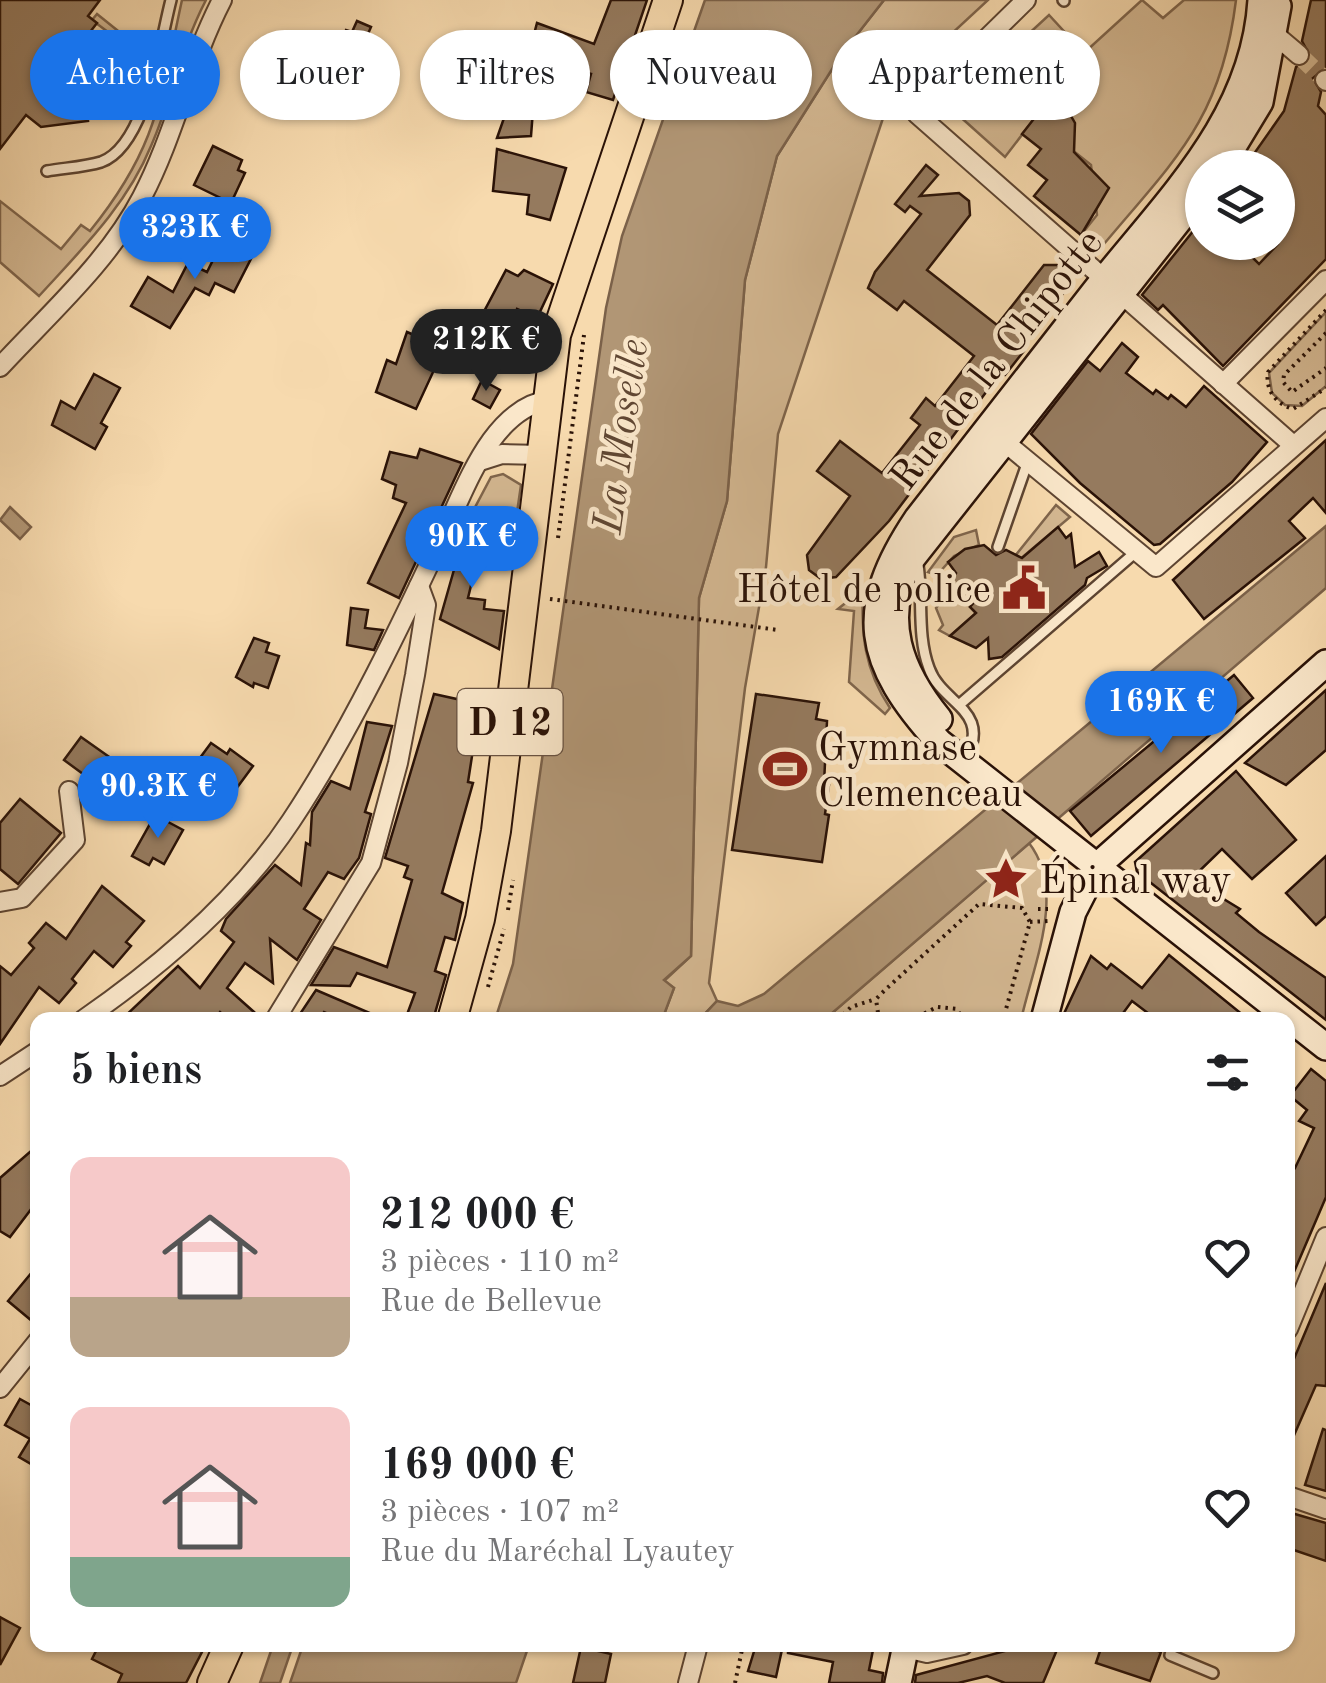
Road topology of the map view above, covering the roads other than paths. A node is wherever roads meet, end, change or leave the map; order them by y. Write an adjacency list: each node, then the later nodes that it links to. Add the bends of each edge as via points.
1 (171, 0): 9 (lane, via 138,122 123,147 103,161)
2 (222, 0): 13 (street, via 140,202)
3 (668, 0): 15 (main road, D 12, via 562,316)
4 (1026, 0): 12 (street, via 917,114)
5 (1278, 0): 6 (main road, Rue de la Chipotte)
6 (1265, 19): 7 (street); 8 (main road, Rue de la Chipotte, via 1255,116); 12 (main road, Rue de la Chipotte, via 1234,106)
7 (1299, 55)
8 (1232, 150)
9 (47, 172)
10 (1185, 208): 12 (main road, Rue de la Chipotte)
11 (1326, 280): 14 (street)
12 (1111, 286): 14 (street); 17 (main road, Rue de la Chipotte)
13 (0, 367)
14 (1223, 384): 18 (street)
15 (549, 400): 19 (main road, D 12); 21 (street, via 527,403 508,419)
16 (1326, 418): 18 (street)
17 (996, 435): 20 (street); 24 (main road, Rue de la Chipotte); 28 (main road, Rue de la Chipotte, via 893,554 876,611 887,671 902,698 938,742)
18 (1293, 445): 23 (street, via 1156,567)
19 (542, 455): 21 (street, via 502,454); 34 (main road, D 12, via 496,830)
20 (1028, 461): 22 (lane); 23 (street)
21 (479, 462): 25 (street)
22 (998, 547)
23 (1137, 551): 27 (lane)
24 (916, 552): 27 (lane, via 929,670); 28 (main road, Rue de la Chipotte, via 896,588 896,644 916,687)
25 (419, 586): 32 (street, via 290,822 185,941); 33 (street, via 426,605 415,675 371,864)
26 (1326, 663): 30 (main road)
27 (959, 705): 28 (lane, via 972,720)
28 (969, 752): 30 (main road, Rue de la Chipotte, via 992,787 1059,848)
29 (69, 791): 31 (street, via 75,840 22,898)
30 (1096, 867): 35 (main road, via 1073,912); 36 (main road)
31 (0, 902)
32 (92, 1012)
33 (280, 1012)
34 (454, 1012)
35 (1046, 1012)
36 (1280, 1012)
37 (1295, 1024): 38 (main road)
38 (1326, 1048)
39 (30, 1056): 40 (street)
40 (1, 1073)
41 (1326, 1237): 42 (street)
42 (1295, 1312)
43 (30, 1351): 44 (street)
44 (0, 1388)
45 (1295, 1498): 46 (street)
46 (1326, 1509)
47 (226, 1652): 52 (main road)
48 (696, 1652): 53 (street)
49 (905, 1652): 54 (main road)
50 (1171, 1652): 51 (lane)
51 (1213, 1673)
52 (212, 1683)
53 (688, 1683)
54 (898, 1683)

